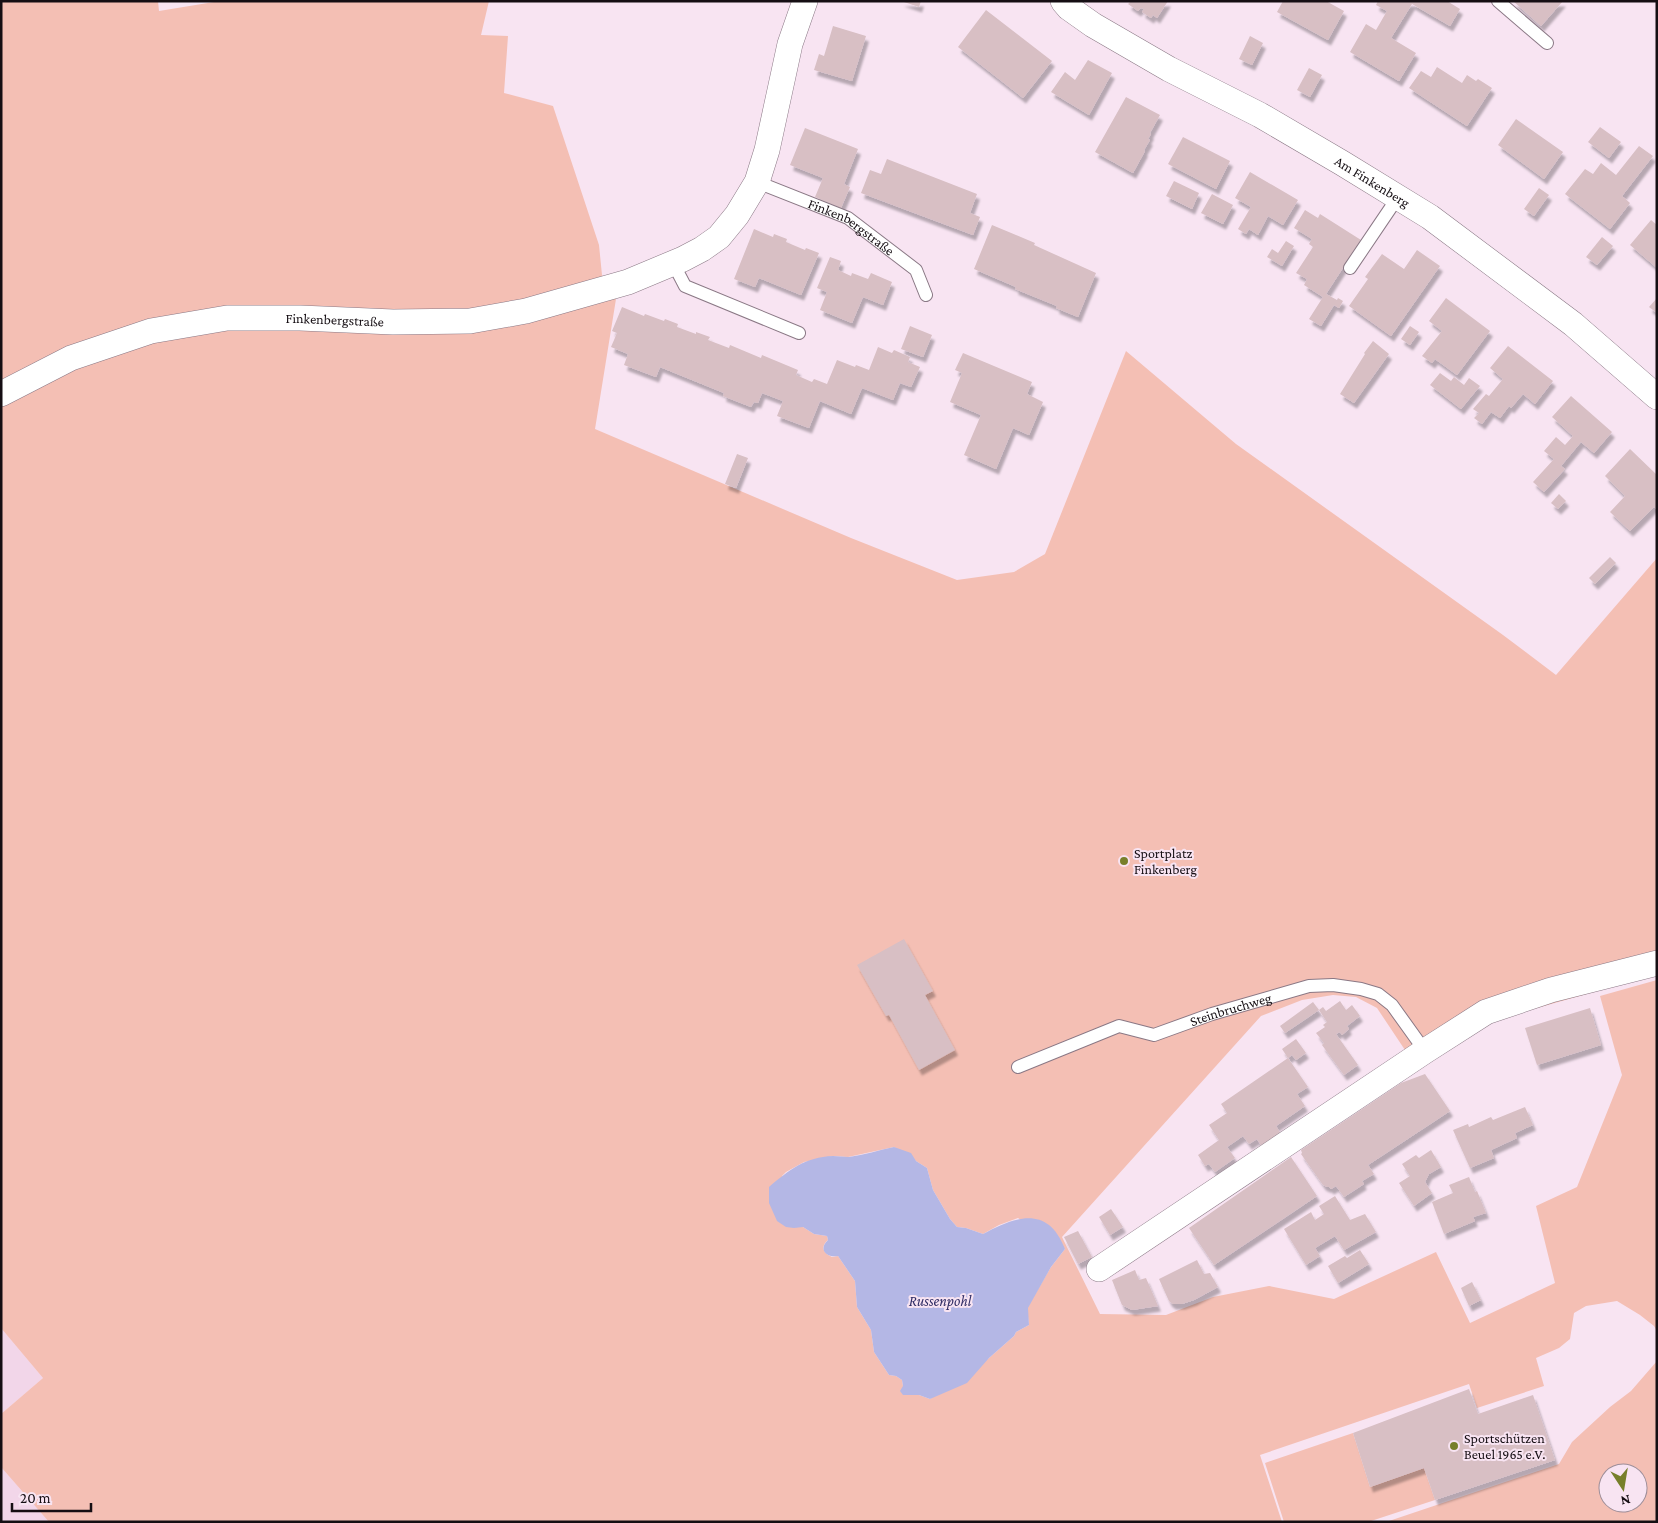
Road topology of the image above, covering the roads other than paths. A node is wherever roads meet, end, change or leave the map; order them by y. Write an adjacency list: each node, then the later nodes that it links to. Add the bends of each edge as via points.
1 (805, 1): 5 (street, Finkenbergstraße, via 790,44)
2 (1063, 1): 6 (street, Am Finkenberg, via 1093,25 1169,69 1260,115)
3 (1498, 1): 4 (lane)
4 (1547, 43)
5 (757, 182): 7 (street, Finkenbergstraße, via 737,215 718,237); 9 (lane, Finkenbergstraße, via 848,218 916,270)
6 (1398, 198): 8 (lane); 12 (street, Am Finkenberg, via 1430,217 1573,324)
7 (673, 263): 10 (lane, via 685,286); 11 (street, Finkenbergstraße, via 619,285 526,311 470,321 227,318 151,331 71,358)
8 (1350, 268)
9 (926, 295)
10 (798, 333)
11 (1, 394)
12 (1657, 398)
13 (1657, 963): 14 (street, via 1551,990 1486,1012)
14 (1425, 1051): 15 (lane, Steinbruchweg, via 1392,1005 1378,994 1333,985 1309,986 1212,1014 1154,1035 1119,1026); 16 (street)
15 (1018, 1068)
16 (1099, 1269)

